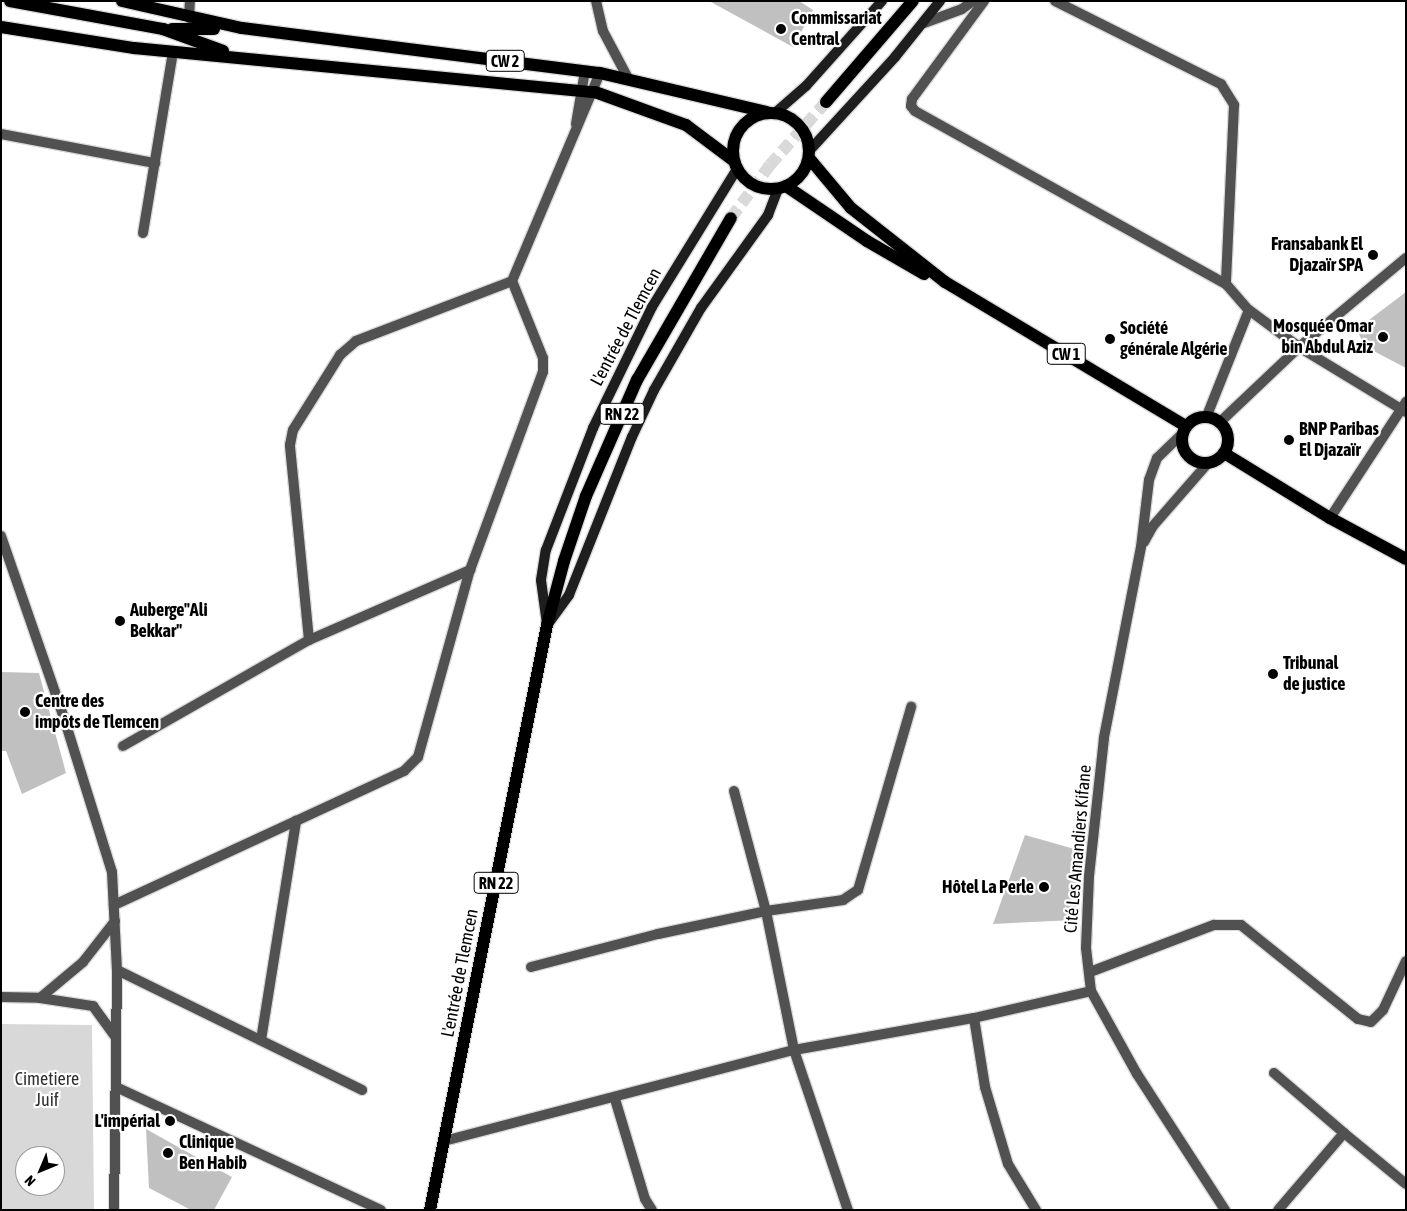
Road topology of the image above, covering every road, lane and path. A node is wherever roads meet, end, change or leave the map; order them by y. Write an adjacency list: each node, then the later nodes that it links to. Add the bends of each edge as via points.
1 (10, 1): 15 (main road)
2 (122, 1): 11 (main road)
3 (190, 1): 11 (street)
4 (596, 1): 20 (street, via 603,30)
5 (882, 1): 24 (main road, via 806,86)
6 (913, 1): 23 (main road)
7 (940, 1): 12 (main road)
8 (973, 1): 12 (street, via 956,12)
9 (984, 1): 36 (street, via 912,99 911,106 915,111)
10 (1056, 1): 36 (street, via 1221,84 1226,91 1234,105)
11 (189, 18): 14 (main road)
12 (924, 23): 27 (main road)
13 (1, 27): 16 (main road)
14 (242, 28): 15 (main road); 18 (main road, CW 2)
15 (163, 29): 17 (main road)
16 (173, 51): 17 (main road); 28 (street)
17 (240, 57): 21 (main road, CW 2)
18 (585, 71): 19 (main road, CW 2); 21 (street)
19 (600, 73): 20 (main road, CW 2); 22 (street)
20 (628, 78): 24 (main road, CW 2)
21 (580, 90): 22 (main road, CW 2); 25 (street)
22 (595, 92): 25 (street); 29 (main road, CW 2, via 686,125)
23 (826, 102)
24 (770, 112): 27 (main road, via 796,121 803,129); 29 (main road, via 753,116 736,135)
25 (575, 132): 34 (street)
26 (1, 134): 28 (street)
27 (809, 154): 30 (main road, via 801,174); 35 (main road, CW 1, via 851,208)
28 (155, 163): 32 (street)
29 (736, 165): 30 (main road, via 750,184); 50 (main road, L'entrée de Tlemcen, via 652,307 593,428 546,550 541,580)
30 (782, 188): 35 (main road, via 903,263); 50 (main road, L'entrée de Tlemcen, via 768,215 701,308 654,390 569,595)
31 (731, 218): 50 (main road, L'entrée de Tlemcen / RN 22, via 656,345 604,453 574,528)
32 (143, 233)
33 (1406, 258): 38 (street)
34 (512, 281): 49 (street, via 543,358 543,372); 51 (street, via 356,341 340,355 293,430 290,445)
35 (945, 282): 42 (main road, CW 1)
36 (1226, 284): 37 (street)
37 (1249, 310): 38 (street); 40 (street)
38 (1299, 347): 39 (street); 41 (street)
39 (1404, 407): 45 (street)
40 (1206, 418): 41 (main road); 42 (main road, via 1199,418)
41 (1220, 423): 43 (main road, via 1227,436)
42 (1185, 430): 44 (main road, via 1183,448 1187,455 1192,460); 47 (street, via 1157,458 1154,466 1149,480)
43 (1224, 453): 44 (main road); 45 (main road)
44 (1208, 463): 47 (street, via 1153,526)
45 (1330, 518): 48 (main road)
46 (1, 536): 56 (street, via 64,718 112,872)
47 (1142, 547): 62 (street, Cité Les Amandiers Kifane, via 1104,738 1089,876 1086,948)
48 (1406, 559)
49 (470, 570): 51 (street); 55 (street, via 418,758 404,772)
50 (548, 625): 75 (main road, L'entrée de Tlemcen / RN 22)
51 (309, 640): 53 (street)
52 (911, 706): 57 (street, via 858,890 843,900)
53 (123, 746)
54 (734, 792): 57 (street)
55 (296, 821): 56 (street); 68 (street)
56 (114, 905): 58 (street)
57 (766, 911): 60 (street, via 658,934); 69 (street)
58 (114, 921): 61 (street); 65 (street, via 83,962)
59 (1406, 961): 62 (street, via 1384,1010 1371,1022 1358,1019 1241,924 1214,924)
60 (531, 967)
61 (117, 970): 67 (street); 68 (street)
62 (1090, 972): 63 (street, Cité Les Amandiers Kifane)
63 (1091, 991): 66 (street); 83 (street, Cité Les Amandiers Kifane, via 1137,1074)
64 (1, 997): 65 (street)
65 (40, 998): 67 (street, via 93,1006)
66 (974, 1018): 69 (street); 82 (street, via 985,1086 1008,1164)
67 (116, 1038): 71 (street)
68 (261, 1040): 72 (street)
69 (794, 1050): 73 (street); 81 (street)
70 (1274, 1073): 74 (street)
71 (116, 1087): 77 (street); 78 (street)
72 (362, 1090)
73 (615, 1099): 75 (street); 80 (street, via 644,1199)
74 (1344, 1133): 76 (street); 84 (street)
75 (444, 1141): 79 (main road, L'entrée de Tlemcen / RN 22)
76 (1406, 1184)
77 (114, 1210)
78 (381, 1210)
79 (430, 1210)
80 (652, 1210)
81 (848, 1210)
82 (1036, 1210)
83 (1225, 1210)
84 (1278, 1210)

